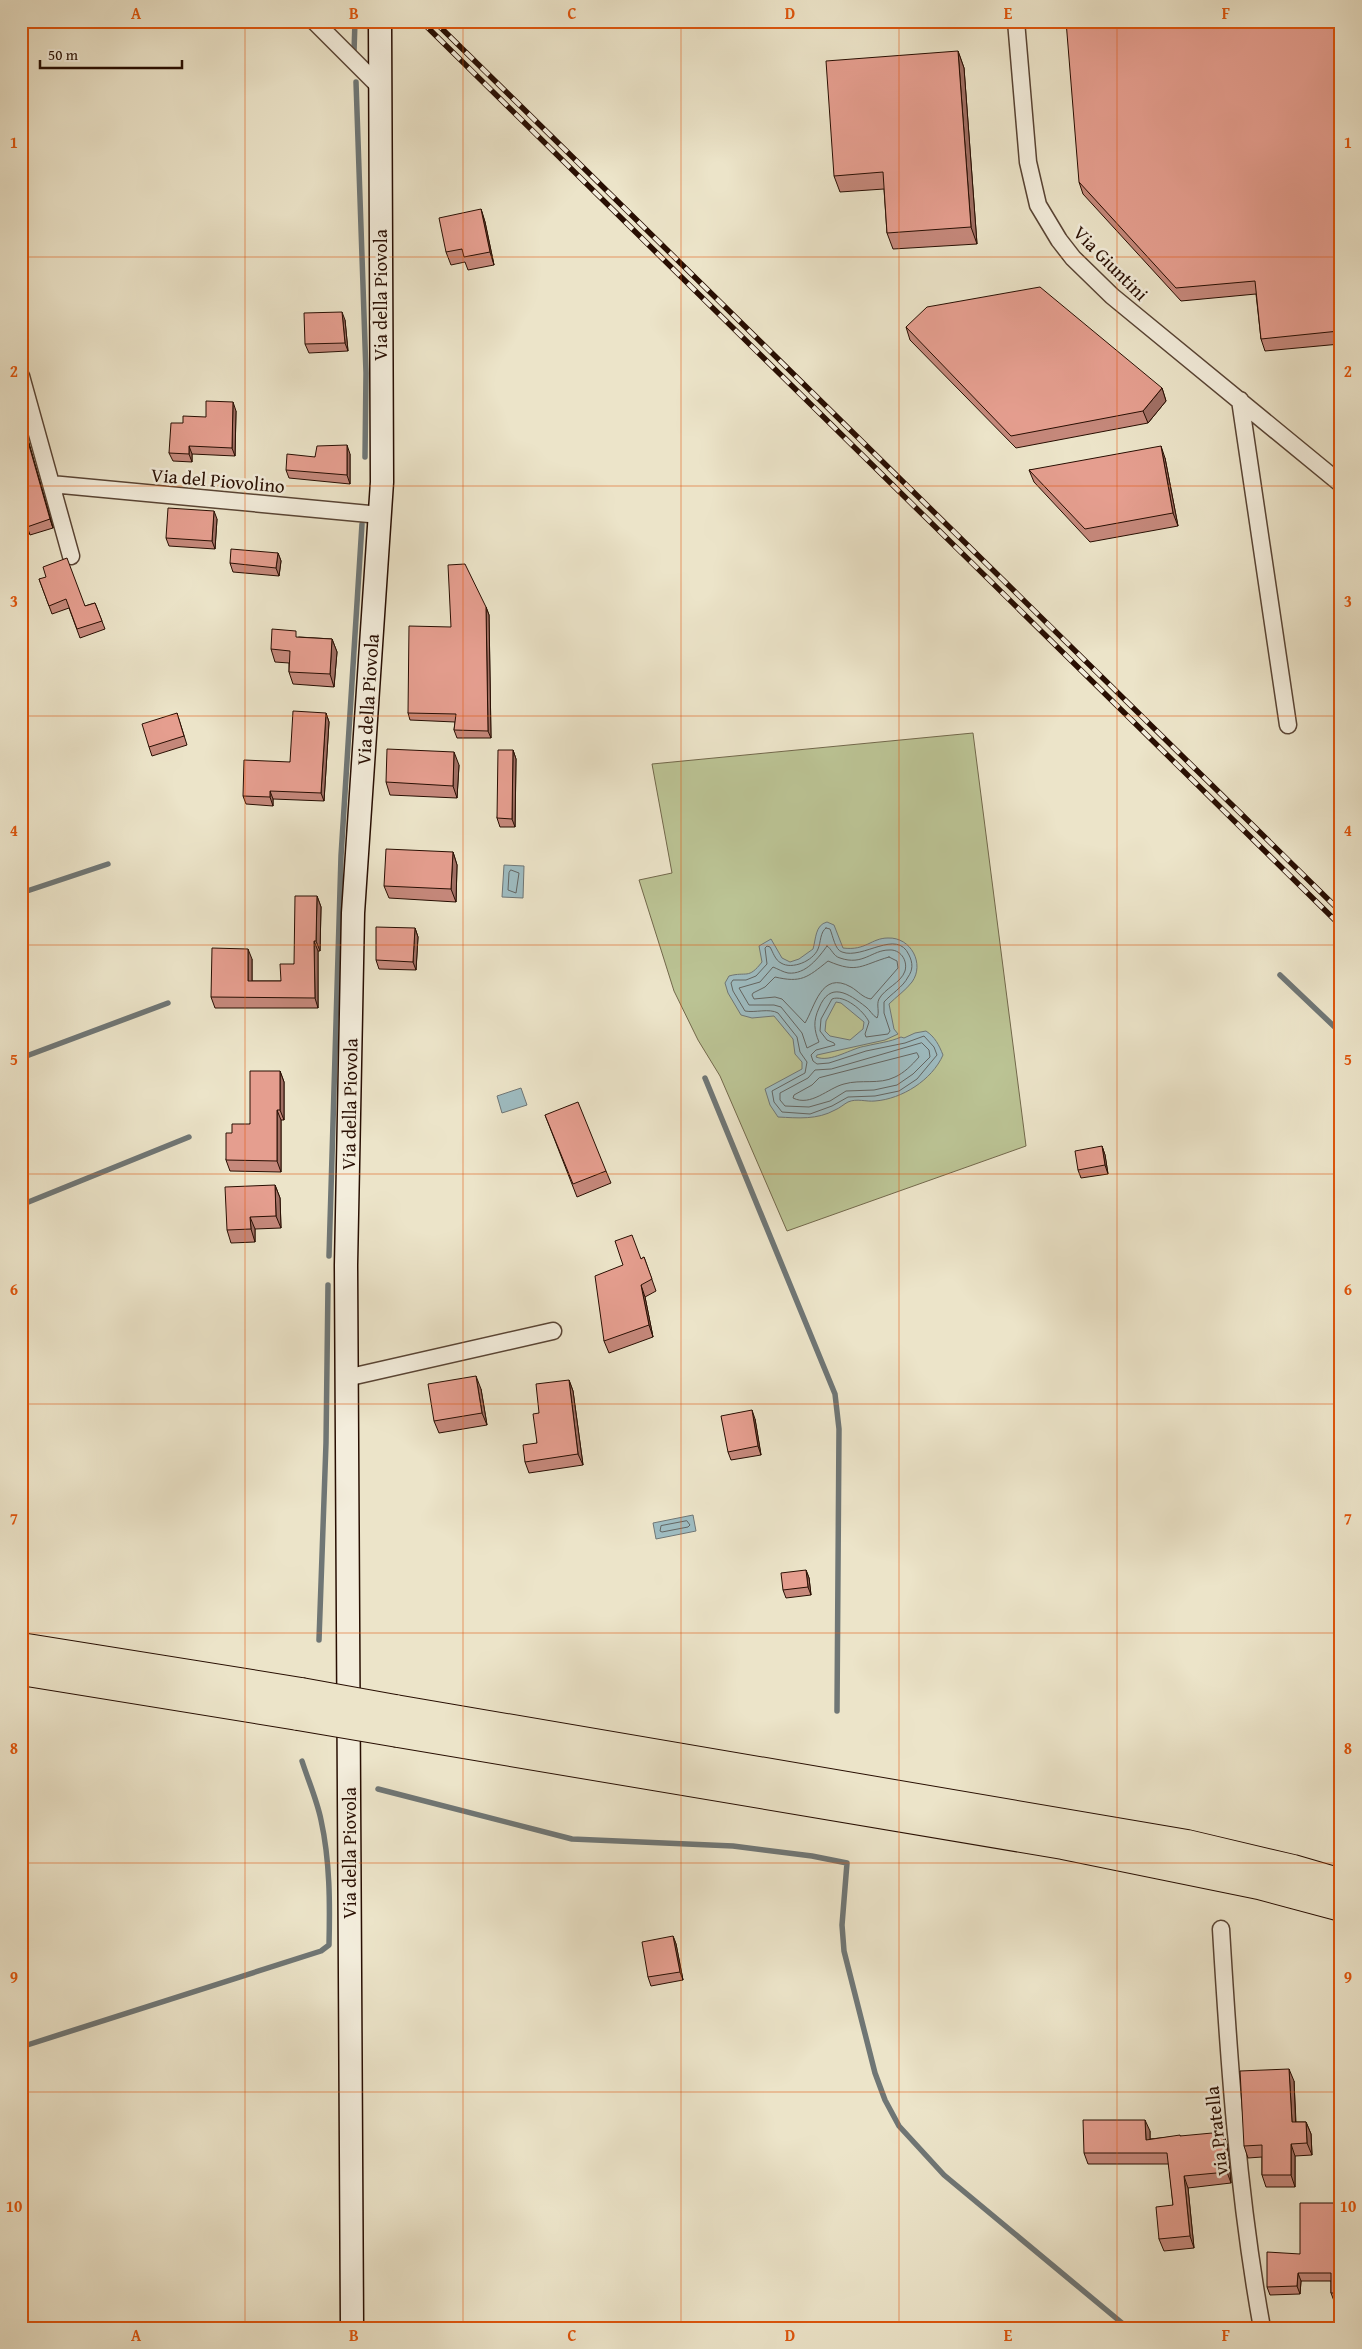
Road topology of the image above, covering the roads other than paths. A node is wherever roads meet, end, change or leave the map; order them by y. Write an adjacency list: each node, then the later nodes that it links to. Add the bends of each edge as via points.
1 (314, 21): 4 (street)
2 (380, 21): 4 (street, Via della Piovola)
3 (1016, 21): 6 (street, Via Giuntini, via 1028,162 1038,205 1048,224 1073,258 1112,296)
4 (381, 88): 9 (street, Via della Piovola)
5 (21, 376): 7 (street)
6 (1240, 400): 8 (street, Via Giuntini); 11 (street)
7 (51, 484): 9 (street, Via del Piovolino); 10 (street)
8 (1341, 484)
9 (380, 515): 13 (street, Via della Piovola, via 353,914)
10 (72, 556)
11 (1288, 725)
12 (553, 1331): 13 (street)
13 (346, 1378): 21 (street, Via della Piovola)
14 (21, 1647): 16 (highway)
15 (21, 1671): 16 (highway)
16 (300, 1704): 17 (highway, bridge)
17 (396, 1721): 18 (highway, via 1186,1844 1293,1869); 19 (highway, via 1062,1844 1259,1885)
18 (1341, 1884)
19 (1341, 1907)
20 (1221, 1929): 22 (street, via Pratella, via 1229,2065 1251,2264)
21 (352, 2328)
22 (1262, 2328)

